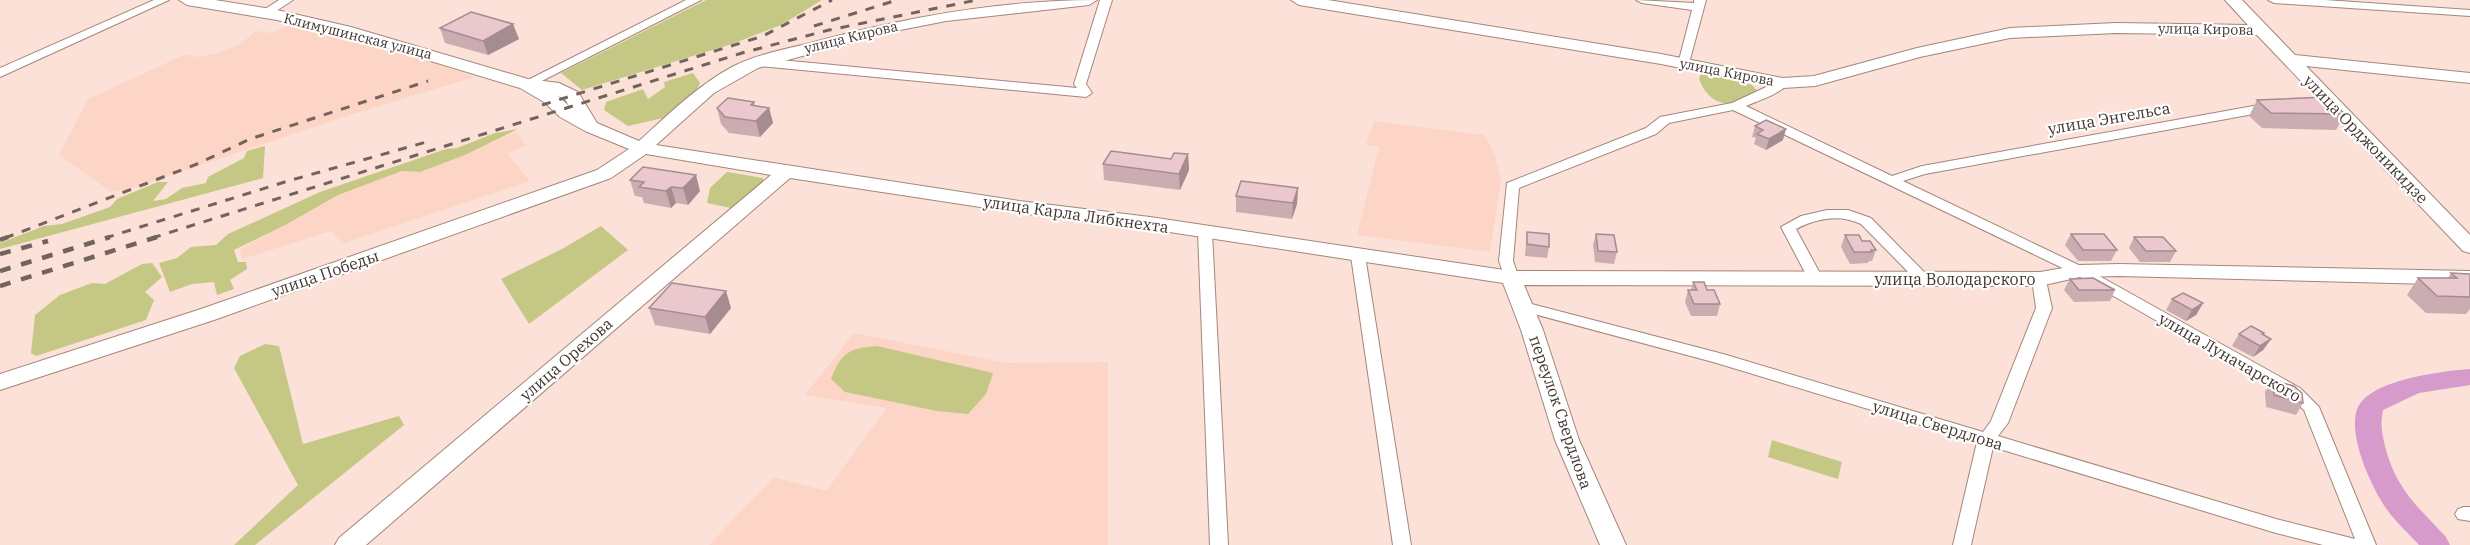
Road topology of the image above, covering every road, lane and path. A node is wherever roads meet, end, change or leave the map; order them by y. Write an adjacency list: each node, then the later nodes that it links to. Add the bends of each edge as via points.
1 (163, 0): 18 (street)
2 (187, 0): 12 (main road, Климушинская улица)
3 (287, 0): 12 (street)
4 (695, 0): 21 (street)
5 (1089, 0): 16 (main road, улица Кирова, via 934,18)
6 (1106, 0): 16 (street, via 1080,84 1086,93)
7 (1299, 0): 17 (main road, улица Кирова)
8 (1642, 0): 11 (street)
9 (2233, 0): 14 (main road, улица Орджоникидзе)
10 (2274, 0): 13 (street)
11 (1699, 4): 17 (street)
12 (266, 13): 21 (main road, Климушинская улица, via 387,41)
13 (2470, 13)
14 (2262, 30): 15 (main road, улица Орджоникидзе); 20 (main road, улица Кирова, via 2116,28 2010,33 1815,81)
15 (2288, 59): 19 (main road); 22 (main road, улица Орджоникидзе)
16 (759, 62): 26 (main road, улица Кирова, via 709,88)
17 (1684, 64): 20 (main road, улица Кирова)
18 (2, 71)
19 (2470, 78)
20 (1783, 83): 25 (street)
21 (525, 84): 26 (main road, Климушинская улица, via 591,127)
22 (2333, 104): 24 (street); 30 (main road, улица Орджоникидзе)
23 (2285, 105): 28 (street, улица Энгельса, via 2025,150 1922,170)
24 (2309, 105)
25 (1735, 106): 28 (street, улица Луначарского); 33 (street, via 1665,120 1651,131 1512,186 1506,261)
26 (642, 148): 27 (main road, улица Карла Либкнехта); 39 (main road, улица Победы, via 625,164 583,182 209,314)
27 (785, 173): 29 (main road, улица Карла Либкнехта); 41 (main road, улица Орехова)
28 (1894, 180): 32 (street, улица Луначарского)
29 (1205, 232): 31 (main road, улица Карла Либкнехта); 42 (street)
30 (2470, 247)
31 (1358, 255): 33 (main road, улица Карла Либкнехта); 43 (street)
32 (2080, 271): 36 (main road, улица Володарского); 37 (main road, улица Володарского); 47 (street, улица Луначарского, via 2304,399)
33 (1511, 278): 34 (main road, улица Володарского); 38 (main road, переулок Свердлова)
34 (1815, 279): 35 (main road, улица Володарского); 35 (street, via 1788,226 1812,216 1848,214 1866,221)
35 (1923, 279): 36 (main road, улица Володарского)
36 (2040, 279): 40 (street, via 2044,308 1999,423)
37 (2470, 279)
38 (1524, 307): 40 (street, улица Свердлова, via 1717,358); 44 (main road, переулок Свердлова, via 1567,440)
39 (0, 382)
40 (1986, 440): 45 (street); 46 (street, улица Свердлова)
41 (348, 545)
42 (1219, 545)
43 (1402, 545)
44 (1613, 545)
45 (1962, 545)
46 (2352, 545)
47 (2367, 545)

